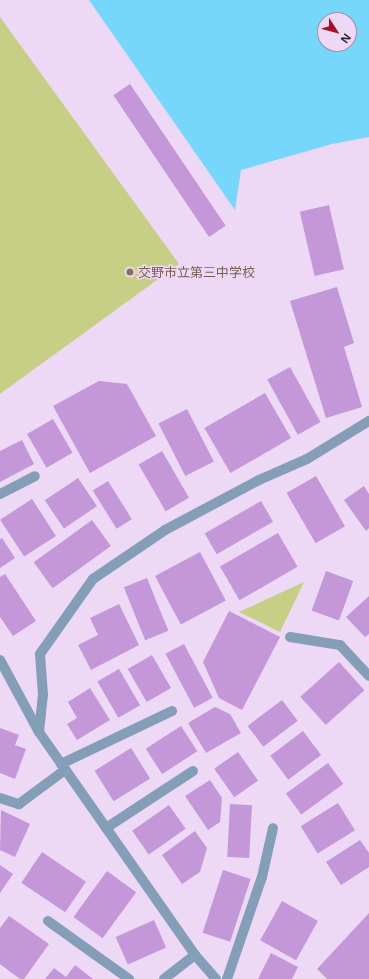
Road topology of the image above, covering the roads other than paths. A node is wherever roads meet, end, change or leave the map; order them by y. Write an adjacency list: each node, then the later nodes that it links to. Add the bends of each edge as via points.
1 (369, 421): 8 (street, via 307,459 259,480 165,530 93,579 40,654 43,695)
2 (35, 476): 3 (street)
3 (0, 494)
4 (290, 637): 6 (street, via 340,645)
5 (0, 660): 8 (street)
6 (369, 676)
7 (172, 711): 9 (street)
8 (39, 732): 9 (street)
9 (63, 767): 11 (street, via 19,804); 12 (street)
10 (193, 771): 12 (street)
11 (0, 798)
12 (106, 828): 15 (street)
13 (273, 828): 19 (street, via 262,877)
14 (48, 921): 16 (street)
15 (195, 955): 17 (street); 18 (street)
16 (129, 979)
17 (164, 979)
18 (216, 979)
19 (227, 979)

